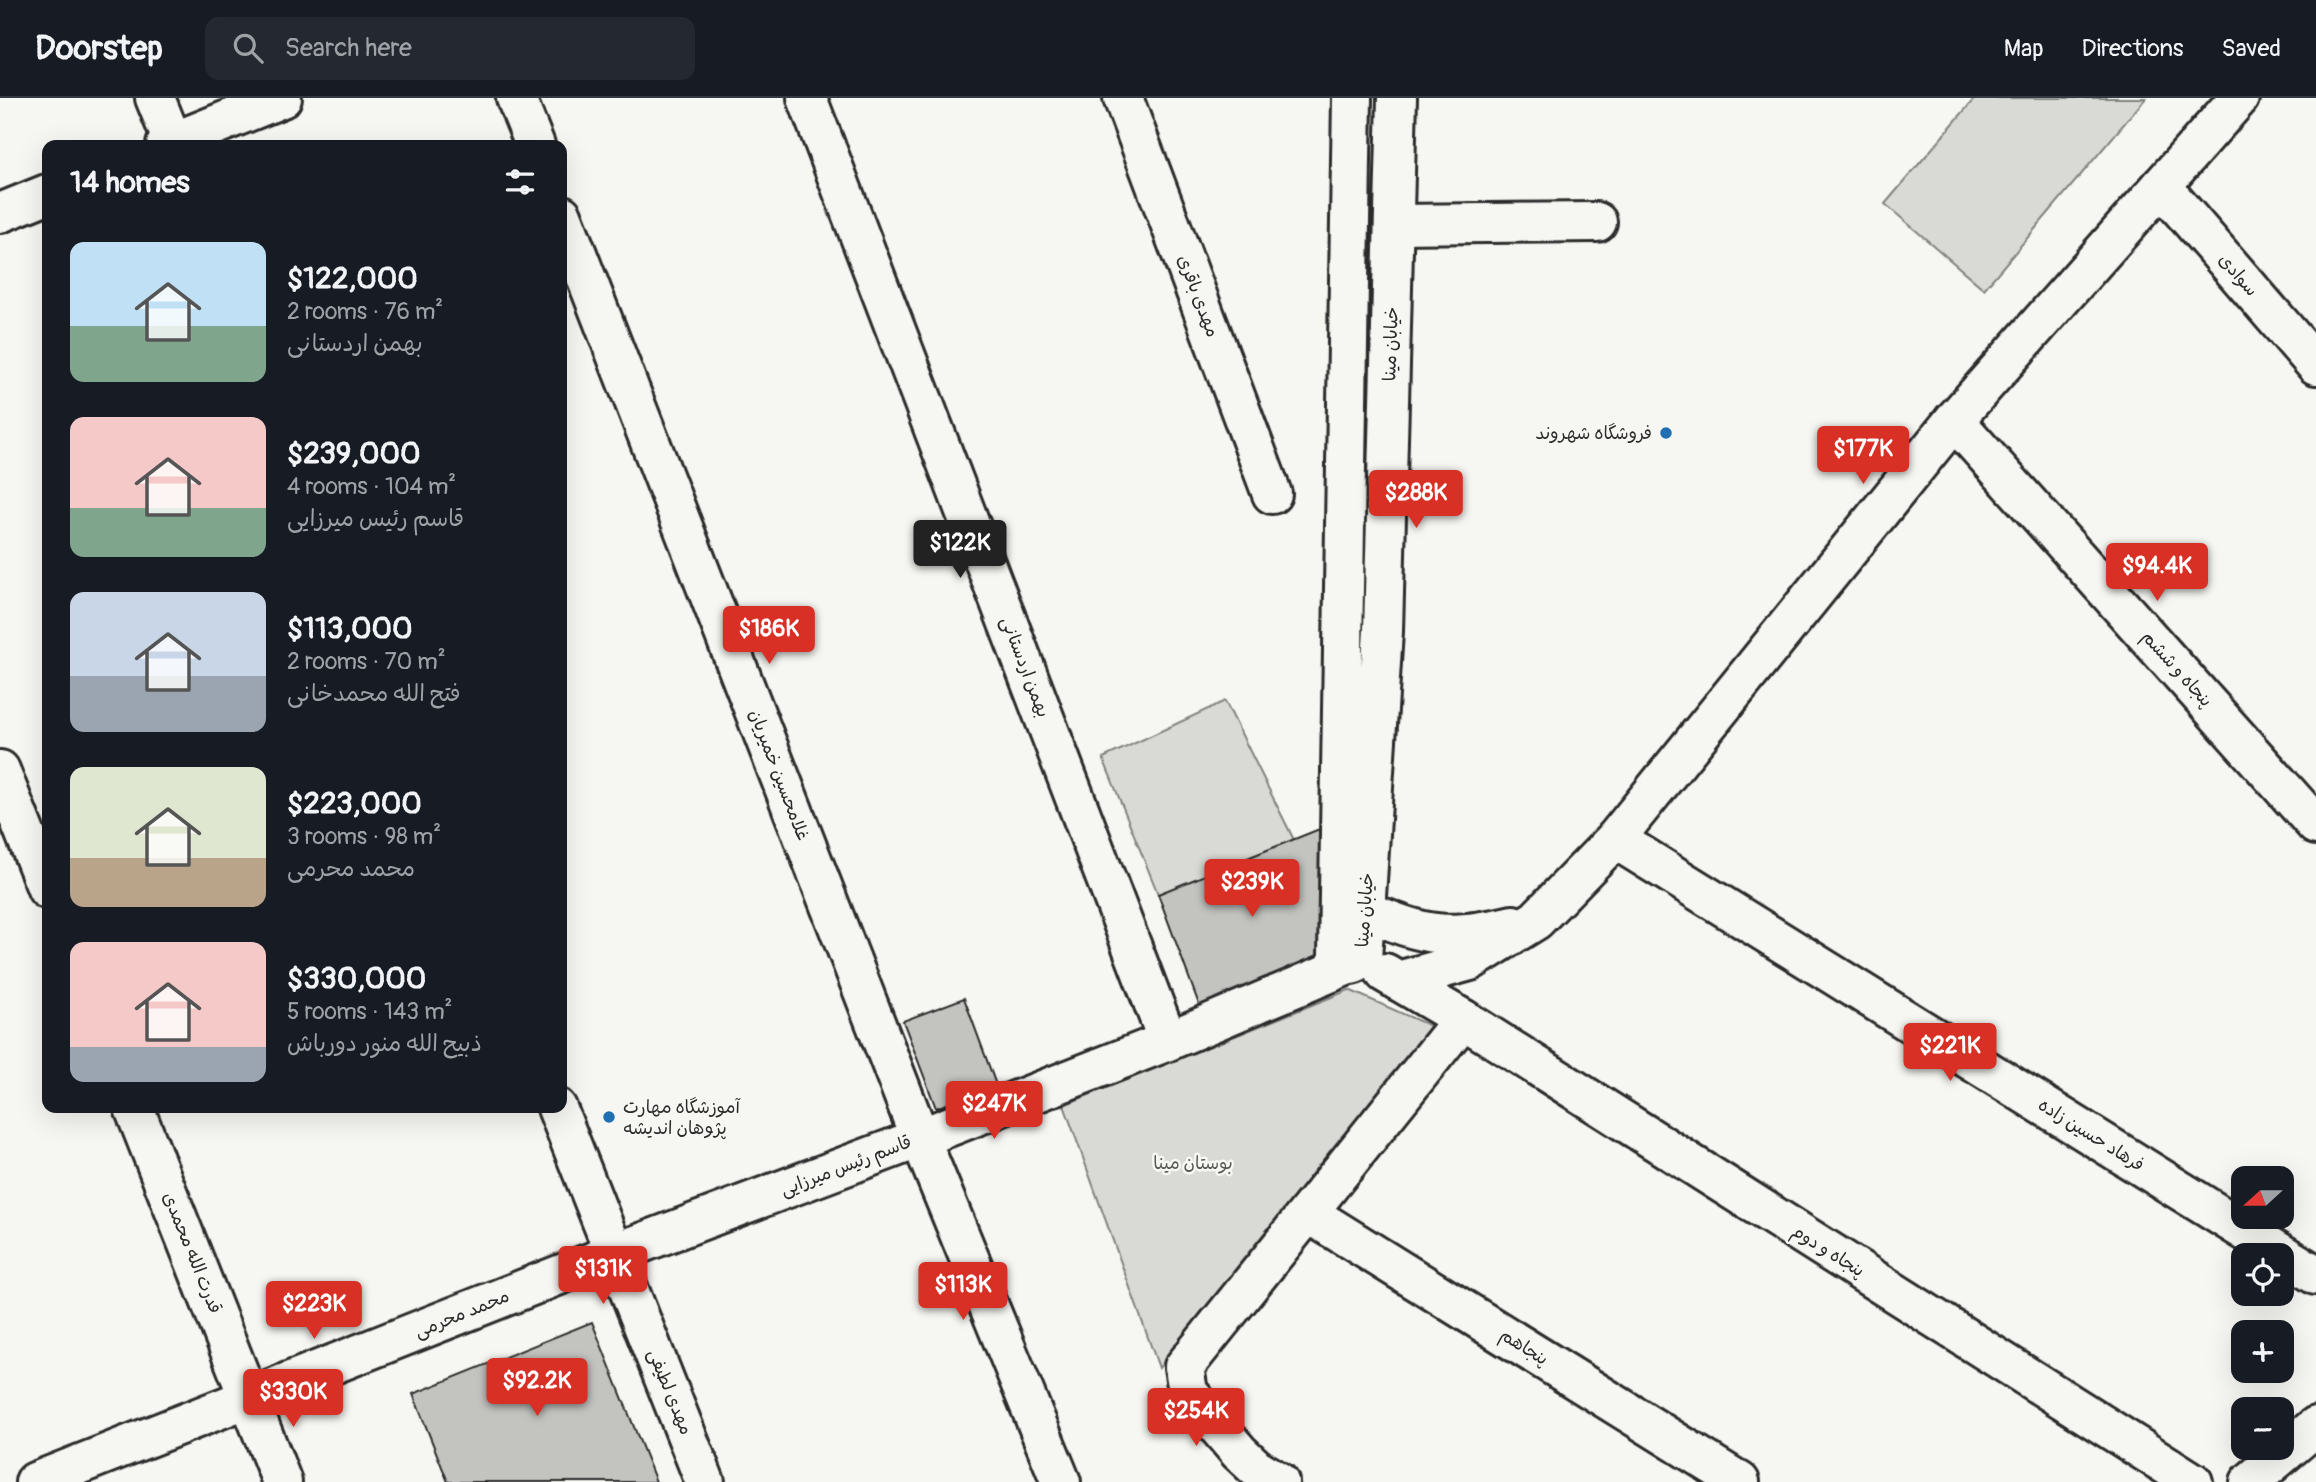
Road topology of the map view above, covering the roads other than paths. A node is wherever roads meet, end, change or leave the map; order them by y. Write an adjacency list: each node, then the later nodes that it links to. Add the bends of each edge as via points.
1 (155, 98): 9 (street)
2 (282, 98): 10 (street)
3 (516, 98): 11 (street)
4 (807, 98): 30 (street, بهمن اردستانی)
5 (1124, 98): 20 (street, مهدی باقری)
6 (1352, 98): 27 (street, خیابان مینا, via 1338,955 1341,963)
7 (1396, 98): 16 (street, خیابان مینا)
8 (2239, 98): 12 (street)
9 (170, 140)
10 (181, 140)
11 (533, 140)
12 (2161, 186): 18 (street, سوادی); 19 (street)
13 (42, 196): 14 (street)
14 (0, 213)
15 (1597, 222): 16 (street)
16 (1394, 223): 25 (street, خیابان مینا, via 1383,631)
17 (567, 228): 33 (street, غلامحسین خمیریان)
18 (2316, 365)
19 (1954, 420): 22 (street, پنجاه و ششم); 23 (street)
20 (1272, 494)
21 (0, 770): 24 (street)
22 (2316, 825)
23 (1615, 839): 26 (street); 36 (street, فرهاد حسین زاده)
24 (42, 876)
25 (1365, 911): 26 (street, via 1436,935); 27 (street, خیابان مینا)
26 (1536, 920): 28 (street, via 1470,961)
27 (1355, 962): 28 (street, پنجاه و دوم); 30 (street, قاسم رئیس میرزایی)
28 (1398, 981): 29 (street, پنجاه و دوم)
29 (1464, 1019): 34 (street); 45 (street, پنجاه و دوم)
30 (1168, 1041): 33 (street, قاسم رئیس میرزایی)
31 (136, 1113): 37 (street, قدرت الله محمدی)
32 (559, 1113): 35 (street, مهدی لطیفی)
33 (920, 1138): 35 (street, قاسم رئیس میرزایی); 42 (street, غلامحسین خمیریان)
34 (1308, 1213): 43 (street, via 1184,1367 1188,1392 1239,1452); 44 (street, پنجاهم)
35 (615, 1254): 37 (street, محمد محرمی); 41 (street, مهدی لطیفی)
36 (2316, 1275)
37 (249, 1398): 39 (street, محمد محرمی); 40 (street, قدرت الله محمدی)
38 (2316, 1426): 46 (street)
39 (35, 1482)
40 (282, 1482)
41 (705, 1482)
42 (1061, 1482)
43 (1279, 1482)
44 (1740, 1482)
45 (2193, 1482)
46 (2250, 1482)

